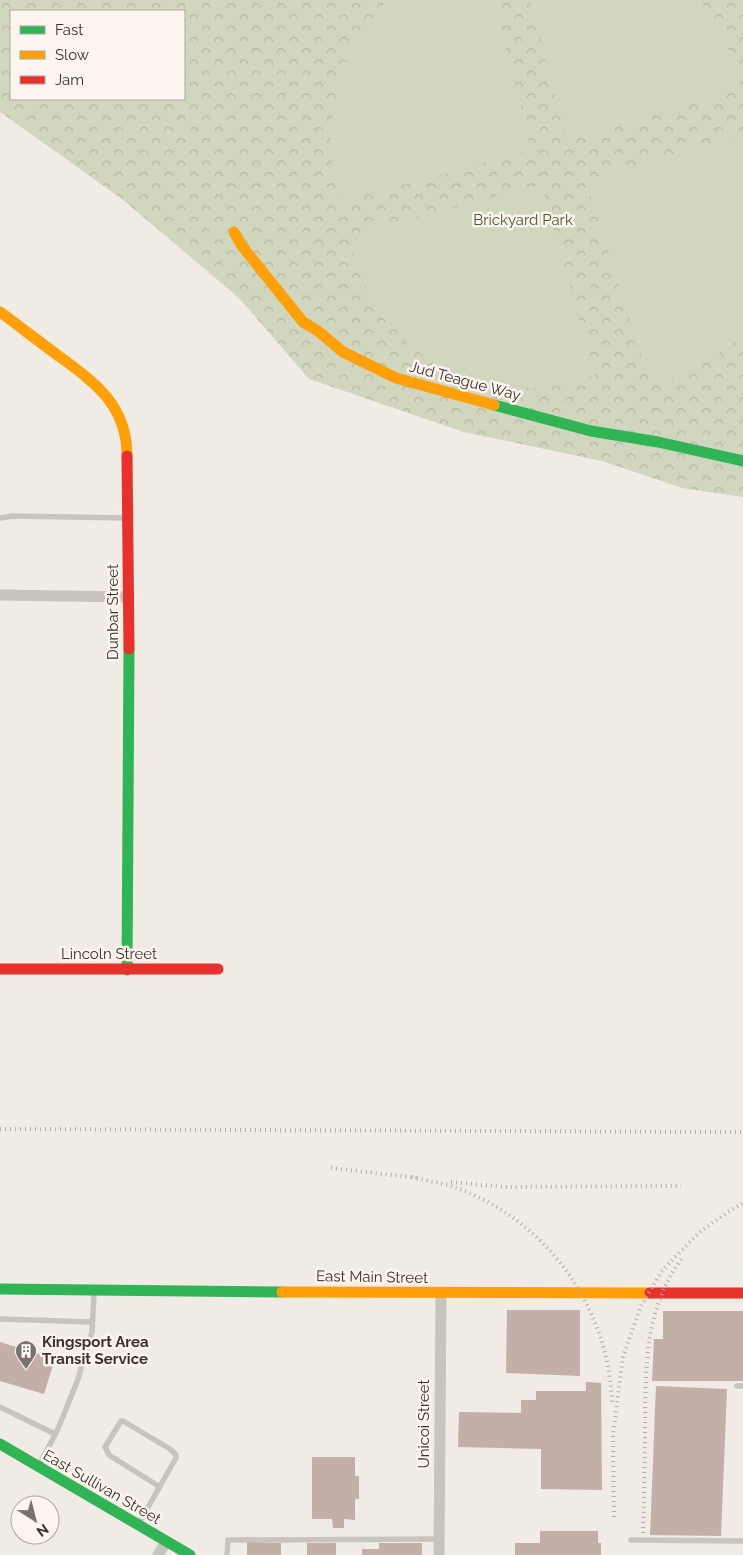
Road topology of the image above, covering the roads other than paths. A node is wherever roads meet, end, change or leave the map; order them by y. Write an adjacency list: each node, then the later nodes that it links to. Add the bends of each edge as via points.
1 (234, 232): 3 (street, Jud Teague Way, via 303,322 343,352 372,367 405,380 591,431)
2 (0, 312): 5 (street, Dunbar Street, via 90,379 112,405 127,438)
3 (743, 461)
4 (0, 518): 5 (lane)
5 (128, 518): 7 (street, Dunbar Street)
6 (0, 595): 7 (street)
7 (129, 597): 10 (street, Dunbar Street)
8 (0, 969): 10 (street, Lincoln Street)
9 (218, 969): 10 (street, Lincoln Street)
10 (127, 970)
11 (0, 1289): 12 (street, East Main Street)
12 (94, 1290): 13 (street, East Main Street); 16 (lane)
13 (440, 1293): 14 (street, East Main Street); 23 (street, Unicoi Street)
14 (743, 1293)
15 (0, 1319): 16 (lane)
16 (92, 1322): 18 (lane, via 92,1332 76,1382)
17 (0, 1406): 18 (lane)
18 (55, 1434): 20 (lane)
19 (0, 1444): 20 (street, East Sullivan Street)
20 (38, 1466): 22 (street, East Sullivan Street)
21 (160, 1486): 21 (lane, via 176,1458 174,1452 121,1421 105,1447 106,1451); 22 (lane)
22 (138, 1525): 26 (street, East Sullivan Street)
23 (439, 1539): 29 (lane, via 228,1540); 30 (street, Unicoi Street)
24 (632, 1540): 25 (lane)
25 (743, 1541)
26 (166, 1542): 27 (street); 28 (street, East Sullivan Street)
27 (158, 1555)
28 (190, 1555)
29 (227, 1555)
30 (439, 1555)

